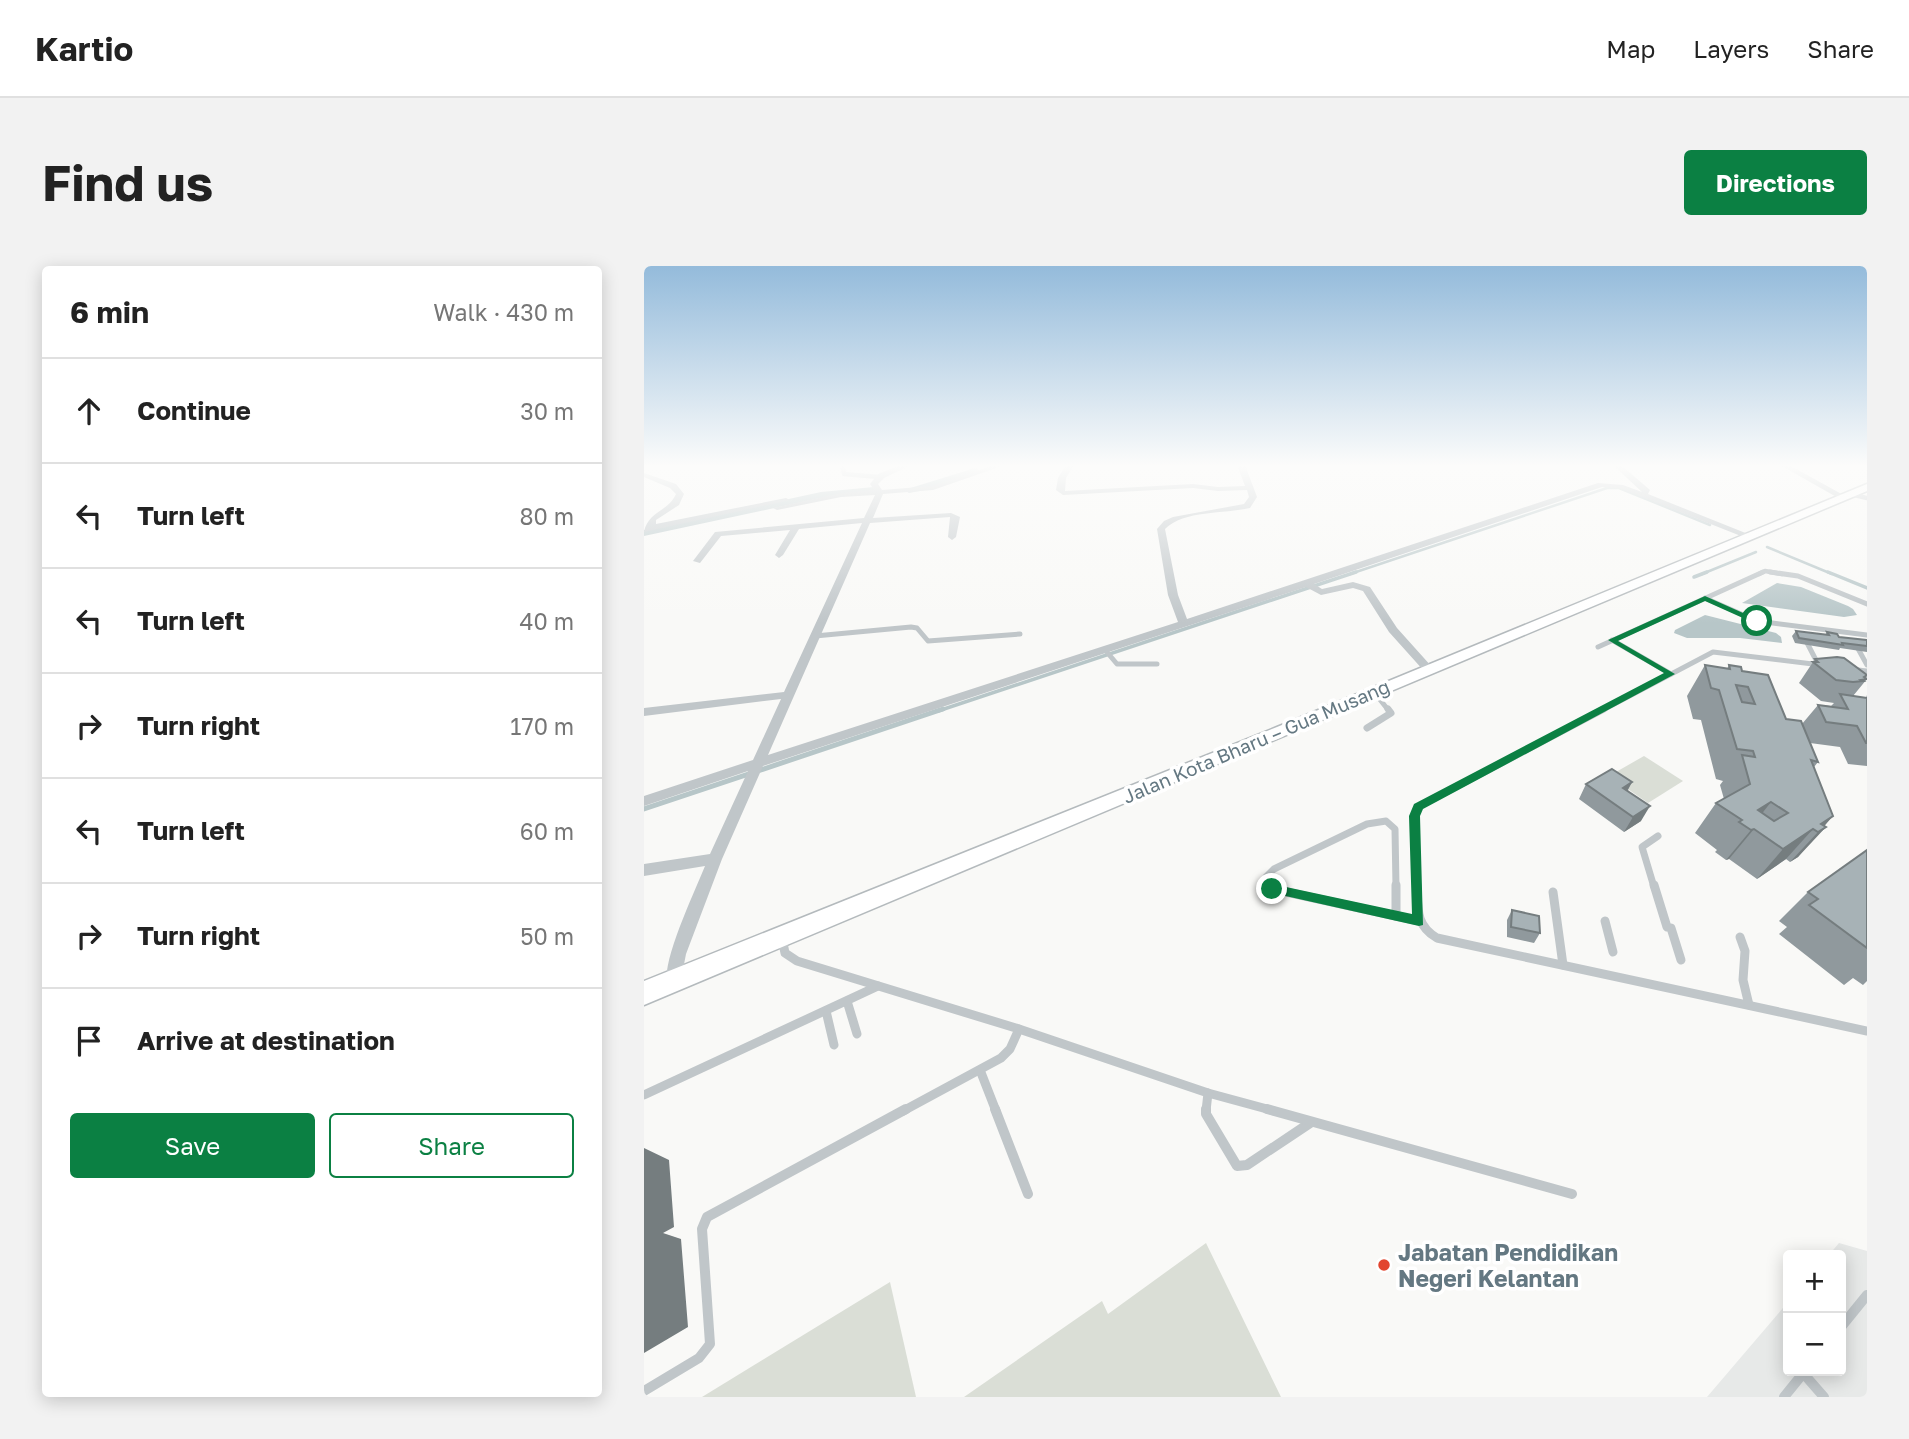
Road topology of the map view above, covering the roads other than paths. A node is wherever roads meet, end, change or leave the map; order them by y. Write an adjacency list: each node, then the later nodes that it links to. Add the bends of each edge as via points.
1 (697, 518): 10 (street)
2 (916, 518): 8 (street)
3 (955, 518): 12 (street)
4 (1179, 518): 18 (street, via 1161,529 1173,595)
5 (1508, 518): 15 (street)
6 (1703, 518): 11 (street)
7 (1796, 518): 11 (main road, Jalan Kota Bharu – Gua Musang)
8 (869, 520): 9 (street); 23 (street)
9 (796, 526): 13 (street); 14 (street, via 718,534)
10 (648, 528)
11 (1749, 536): 32 (main road, Jalan Kota Bharu – Gua Musang)
12 (952, 537)
13 (779, 555)
14 (697, 561)
15 (1312, 587): 18 (street); 32 (street, via 1325,592 1353,585 1367,589 1393,630)
16 (1705, 598): 17 (lane, via 1758,573 1778,571); 19 (lane, via 1750,619); 24 (lane)
17 (1867, 604)
18 (1184, 623): 26 (street)
19 (1798, 626): 20 (lane); 28 (lane)
20 (1848, 632): 22 (lane); 29 (lane)
21 (1020, 634): 23 (lane, via 928,641 911,627)
22 (1867, 635)
23 (815, 636): 36 (street)
24 (1612, 640): 25 (lane); 34 (lane)
25 (1598, 647)
26 (1108, 654): 27 (lane, via 1125,666); 39 (street)
27 (1157, 664)
28 (1818, 664): 30 (lane); 34 (lane, via 1719,652)
29 (1867, 664)
30 (1830, 666)
31 (1843, 667): 33 (lane)
32 (1428, 669): 35 (main road, Jalan Kota Bharu – Gua Musang)
33 (1867, 671)
34 (1671, 674): 46 (lane, via 1418,807 1414,816)
35 (1374, 692): 38 (lane, via 1391,713); 48 (main road, Jalan Kota Bharu – Gua Musang)
36 (788, 695): 37 (street); 39 (street)
37 (644, 712)
38 (1367, 728)
39 (754, 769): 40 (street); 42 (street)
40 (644, 801)
41 (1658, 836): 51 (lane, via 1642,847)
42 (715, 859): 43 (street); 53 (street, via 678,954)
43 (644, 870)
44 (1553, 892): 52 (lane)
45 (1396, 916): 45 (lane, via 1272,889 1266,877 1367,824 1386,821 1395,829); 46 (lane)
46 (1419, 921): 52 (lane, via 1437,938)
47 (1605, 921): 50 (lane)
48 (782, 936): 53 (main road, Jalan Kota Bharu – Gua Musang); 54 (lane, via 789,958)
49 (1740, 937): 57 (lane)
50 (1613, 952)
51 (1681, 960)
52 (1563, 965): 57 (lane)
53 (674, 981): 55 (main road, Jalan Kota Bharu – Gua Musang)
54 (878, 986): 56 (lane); 59 (lane)
55 (644, 993)
56 (847, 1000): 58 (lane); 61 (lane)
57 (1749, 1006): 60 (lane)
58 (825, 1011): 62 (lane); 65 (lane)
59 (1019, 1029): 63 (lane, via 1010,1049); 64 (lane)
60 (1867, 1031)
61 (857, 1034)
62 (834, 1045)
63 (979, 1070): 67 (lane); 73 (lane, via 707,1217 702,1230 710,1344 699,1358)
64 (1208, 1093): 66 (lane); 66 (lane, via 1206,1114 1237,1166 1247,1166)
65 (644, 1095)
66 (1310, 1123): 68 (lane)
67 (1028, 1194)
68 (1572, 1194)
69 (1867, 1295): 70 (lane)
70 (1846, 1321)
71 (1801, 1376): 74 (lane)
72 (1807, 1376): 75 (lane)
73 (644, 1391)
74 (1784, 1397)
75 (1824, 1397)

